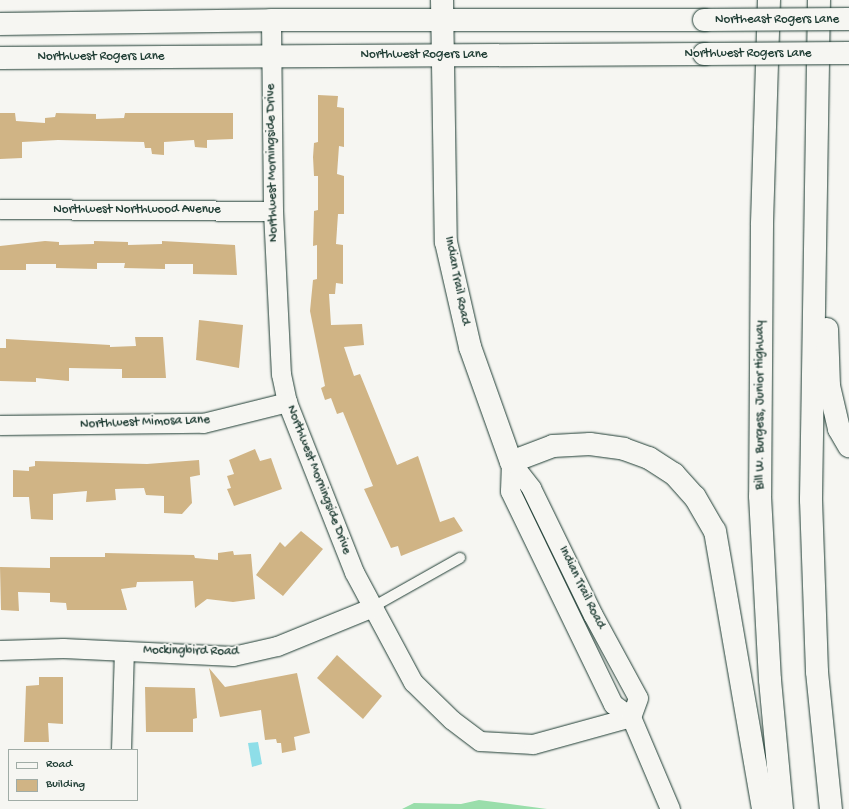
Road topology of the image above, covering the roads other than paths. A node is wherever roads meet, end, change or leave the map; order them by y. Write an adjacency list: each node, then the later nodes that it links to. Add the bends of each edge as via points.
1 (769, 0): 28 (main road, Bill W. Burgess, Junior Highway, via 762,225 760,496 770,680)
2 (819, 0): 15 (main road)
3 (442, 10): 5 (main road, Northeast Rogers Lane, bridge, via 704,20); 6 (main road); 11 (main road, Indian Trail Road)
4 (271, 20): 6 (main road); 7 (main road); 9 (street, Northwest Morningside Drive)
5 (849, 20)
6 (371, 21): 10 (main road)
7 (0, 24)
8 (849, 53): 11 (main road, Northwest Rogers Lane, bridge)
9 (271, 55): 10 (main road, Northwest Rogers Lane); 12 (main road, Northwest Rogers Lane); 14 (street, Northwest Morningside Drive)
10 (338, 55): 11 (main road, Northwest Rogers Lane)
11 (442, 55): 19 (main road, Indian Trail Road, via 446,242 470,347)
12 (0, 58)
13 (0, 209): 14 (street, Northwest Northwood Avenue)
14 (273, 211): 16 (street, Northwest Morningside Drive, via 281,374)
15 (815, 239): 18 (main road, via 827,312 829,386 839,429); 29 (main road, via 810,500 817,672)
16 (287, 402): 17 (street, Northwest Mimosa Lane, via 203,423); 21 (street, Northwest Morningside Drive, via 354,572)
17 (0, 425)
18 (849, 446)
19 (511, 462): 24 (street, Indian Trail Road, via 510,492 613,704); 24 (street, Indian Trail Road, via 531,488 593,615 638,698); 27 (main road, via 553,446 590,444 624,449 649,458 674,474 695,497 715,531)
20 (460, 558): 21 (lane)
21 (373, 608): 23 (street, Mockingbird Road, via 277,646 233,656); 24 (street, Northwest Morningside Drive, via 413,682 452,720 480,741 533,744)
22 (0, 650): 23 (street, Mockingbird Road)
23 (124, 650): 25 (street)
24 (630, 717): 26 (street, Indian Trail Road)
25 (121, 749)
26 (670, 809)
27 (763, 809)
28 (782, 809)
29 (830, 809)

